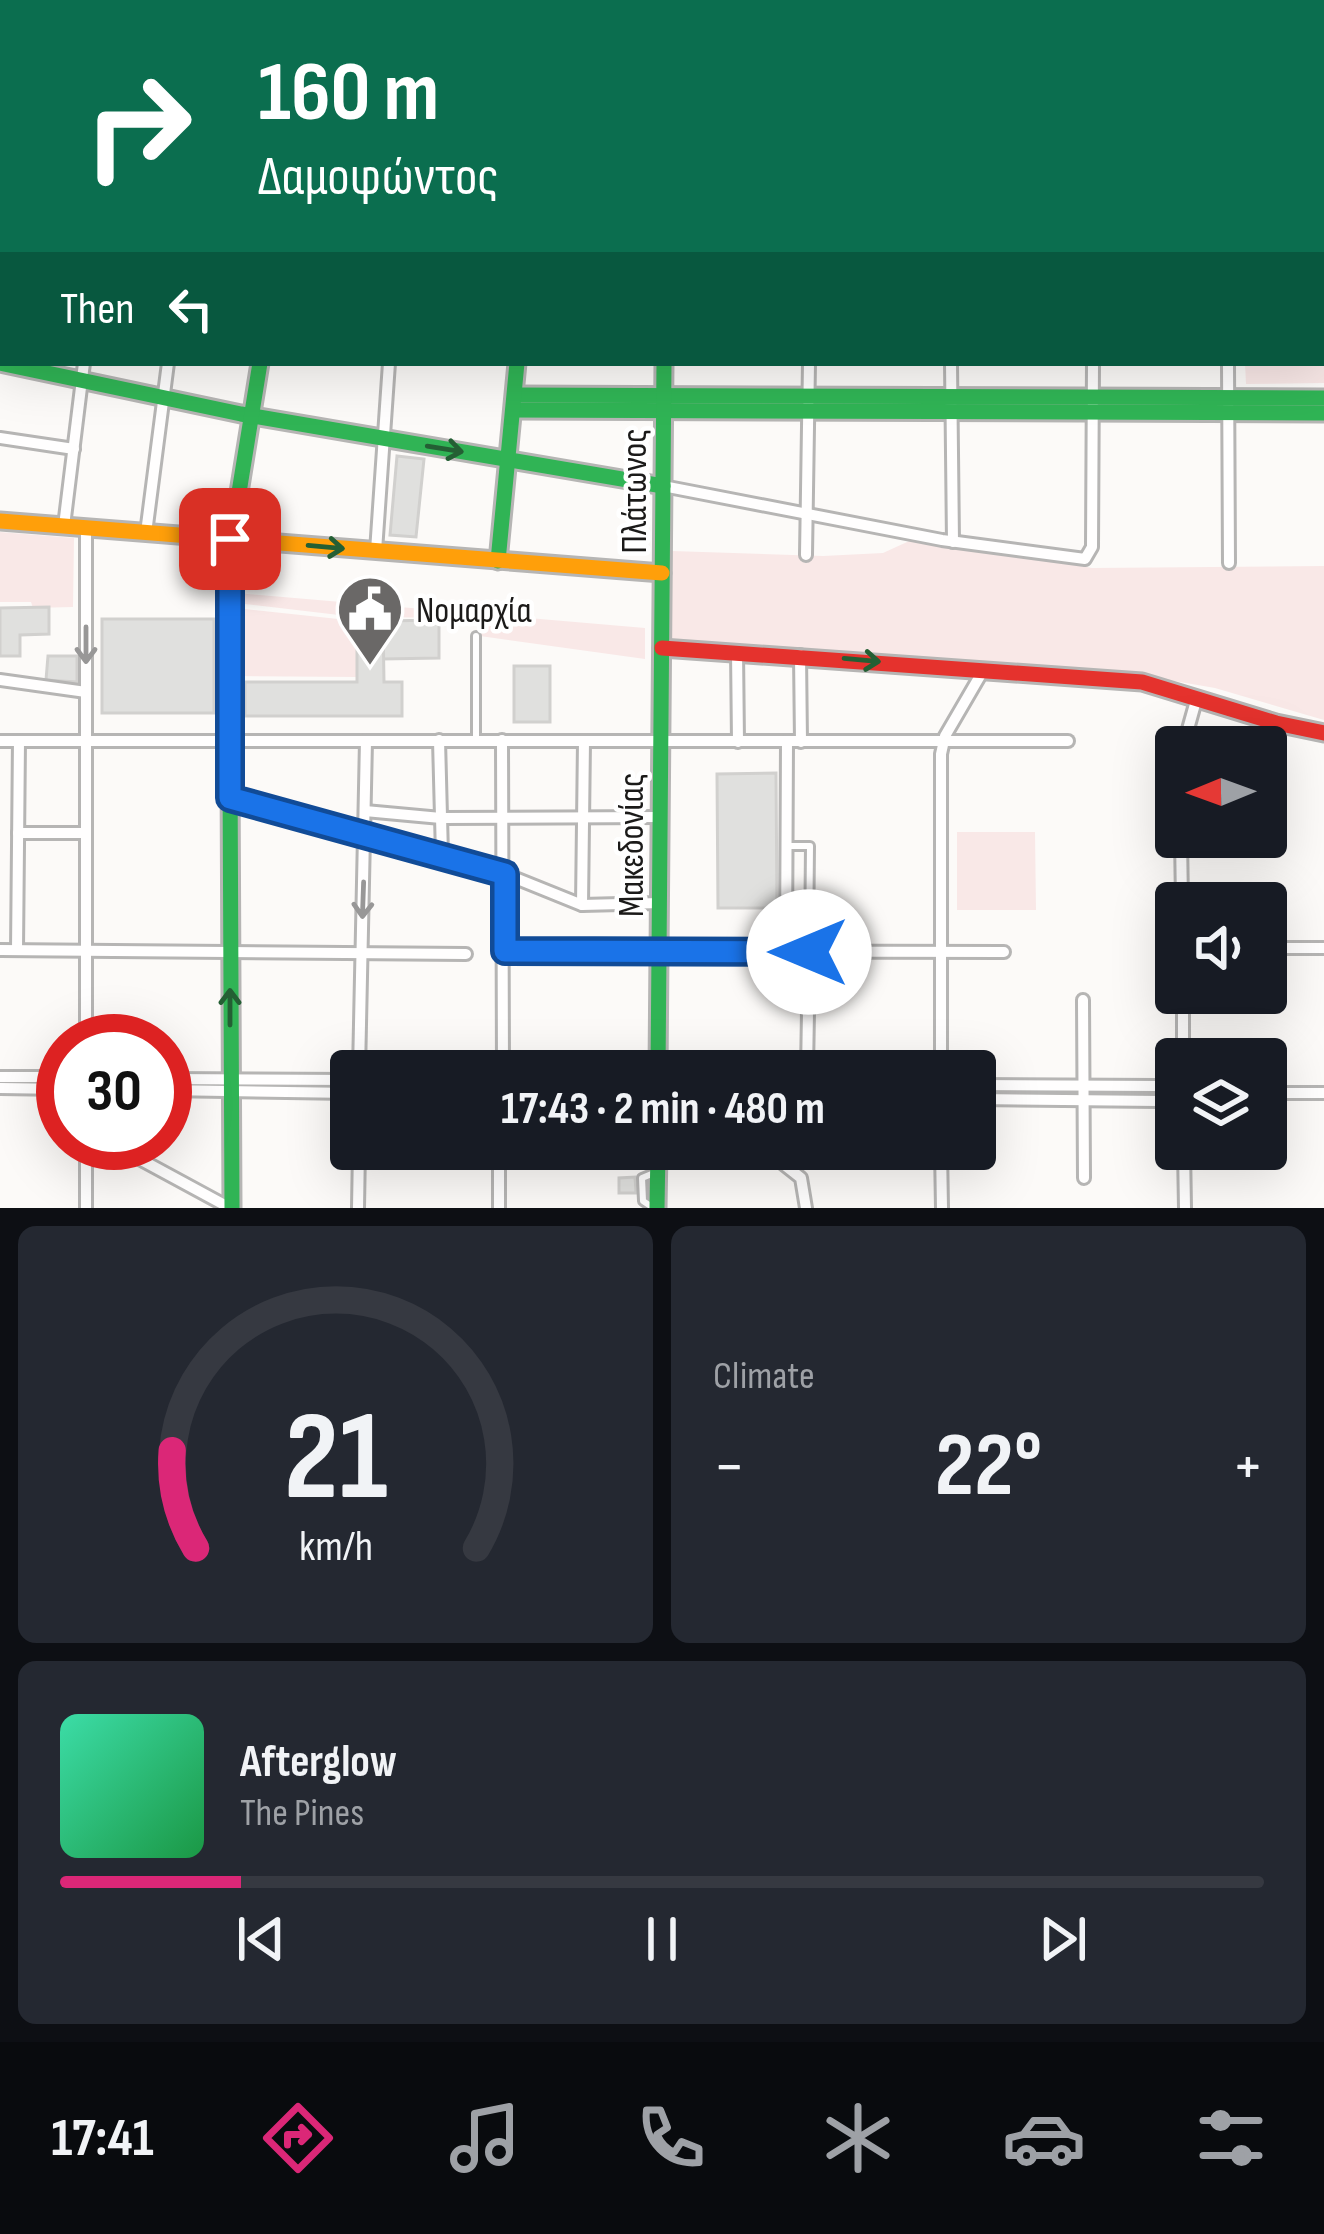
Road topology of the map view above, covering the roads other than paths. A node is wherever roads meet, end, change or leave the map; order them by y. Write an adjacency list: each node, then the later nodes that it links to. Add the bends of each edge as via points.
1 (13, 366): 12 (street)
2 (84, 366): 12 (street)
3 (168, 366): 13 (street)
4 (259, 366): 22 (street)
5 (389, 366): 24 (street)
6 (517, 366): 15 (street)
7 (664, 366): 16 (street, Πλάτωνος)
8 (809, 366): 17 (street)
9 (951, 366): 18 (street)
10 (1093, 366): 19 (street)
11 (1228, 366): 20 (street)
12 (82, 382): 13 (street); 25 (street)
13 (163, 398): 22 (street); 32 (street)
14 (1324, 398): 20 (street)
15 (514, 402): 16 (street); 26 (street)
16 (664, 404): 17 (street); 27 (street, Πλάτωνος)
17 (809, 405): 18 (street); 28 (street)
18 (951, 405): 19 (street); 34 (street)
19 (1093, 406): 20 (street); 34 (street, via 1092,549 1085,559)
20 (1228, 406): 21 (street); 38 (street)
21 (1324, 413)
22 (249, 415): 24 (street); 33 (street)
23 (0, 438): 25 (street)
24 (384, 440): 26 (street, one-way to 26); 35 (street)
25 (74, 449): 30 (street)
26 (507, 459): 27 (street); 37 (street)
27 (663, 486): 28 (street); 39 (street, Πλάτωνος)
28 (807, 514): 34 (street); 36 (street)
29 (0, 521): 30 (street)
30 (64, 526): 31 (street)
31 (86, 528): 32 (street); 47 (street, one-way to 47)
32 (146, 533): 33 (street)
33 (230, 539): 35 (street, one-way to 35); 51 (street)
34 (947, 541)
35 (376, 550): 37 (street)
36 (806, 555)
37 (498, 561): 39 (street)
38 (1228, 563)
39 (662, 573): 40 (street, Πλάτωνος)
40 (662, 619): 42 (street, Μακεδονίας)
41 (476, 636): 53 (lane)
42 (662, 648): 43 (street); 60 (street, Μακεδονίας)
43 (737, 651): 44 (street); 63 (street)
44 (800, 655): 45 (street, one-way to 45); 65 (street)
45 (984, 669): 48 (street, via 1142,682); 61 (street)
46 (0, 680): 47 (street)
47 (86, 692): 57 (street)
48 (1197, 697): 49 (street); 50 (street, via 1254,720)
49 (1189, 726)
50 (1324, 734)
51 (230, 740): 57 (street); 58 (street); 66 (street)
52 (439, 740): 53 (street); 58 (street); 68 (street)
53 (476, 740): 54 (street)
54 (502, 740): 59 (street); 69 (street)
55 (0, 741): 56 (street)
56 (19, 741): 57 (street); 72 (street)
57 (86, 741): 73 (street)
58 (366, 741): 67 (street)
59 (584, 741): 60 (street); 70 (street)
60 (661, 741): 63 (street); 71 (street, Μακεδονίας)
61 (943, 741): 62 (street); 65 (street); 90 (street)
62 (1068, 741)
63 (738, 742): 64 (street)
64 (787, 742): 65 (street); 75 (street)
65 (801, 742)
66 (230, 798): 74 (street); 86 (street)
67 (365, 811): 68 (street); 74 (street)
68 (441, 818): 69 (street); 76 (street)
69 (504, 818): 70 (street); 77 (street)
70 (583, 818): 71 (street); 79 (street)
71 (660, 818): 78 (street, Μακεδονίας)
72 (18, 833): 73 (street); 83 (street)
73 (86, 833): 84 (street)
74 (365, 834): 76 (street); 92 (street, one-way to 92)
75 (786, 846): 88 (street); 89 (lane, via 810,846)
76 (442, 854): 77 (street)
77 (505, 874): 79 (street); 85 (street)
78 (659, 903): 79 (street); 87 (street, Μακεδονίας)
79 (583, 904)
80 (1287, 948): 81 (street)
81 (1324, 948)
82 (0, 950): 83 (street)
83 (17, 950): 84 (street)
84 (86, 951): 86 (street); 95 (street)
85 (505, 951): 87 (street); 97 (street)
86 (230, 952): 92 (street); 105 (street, one-way to 86)
87 (659, 952): 88 (street); 98 (street, Μακεδονίας)
88 (786, 952): 89 (street)
89 (809, 952): 90 (street); 99 (street)
90 (941, 952): 91 (street); 100 (street)
91 (1004, 952)
92 (362, 953): 93 (street); 96 (street)
93 (466, 954)
94 (1083, 1000): 112 (street)
95 (86, 1014)
96 (360, 1050)
97 (503, 1050)
98 (658, 1050)
99 (807, 1050)
100 (941, 1050)
101 (0, 1076): 102 (street)
102 (36, 1077)
103 (192, 1081): 105 (street)
104 (330, 1082): 105 (street)
105 (230, 1085): 109 (street); 111 (street); 126 (street)
106 (1155, 1086): 112 (street)
107 (996, 1087): 112 (street)
108 (0, 1088): 110 (street)
109 (192, 1088)
110 (36, 1089)
111 (330, 1092)
112 (1084, 1093): 115 (street); 124 (street)
113 (1287, 1093): 114 (street)
114 (1324, 1093)
115 (996, 1098)
116 (86, 1170): 125 (street)
117 (160, 1170): 126 (street)
118 (359, 1170): 127 (street)
119 (500, 1170): 128 (street)
120 (658, 1170): 129 (street)
121 (791, 1170): 130 (street, via 801,1178)
122 (941, 1170): 131 (street)
123 (1184, 1170): 132 (street)
124 (1084, 1178)
125 (86, 1208)
126 (231, 1208)
127 (358, 1208)
128 (499, 1208)
129 (655, 1208)
130 (806, 1208)
131 (942, 1208)
132 (1185, 1208)

